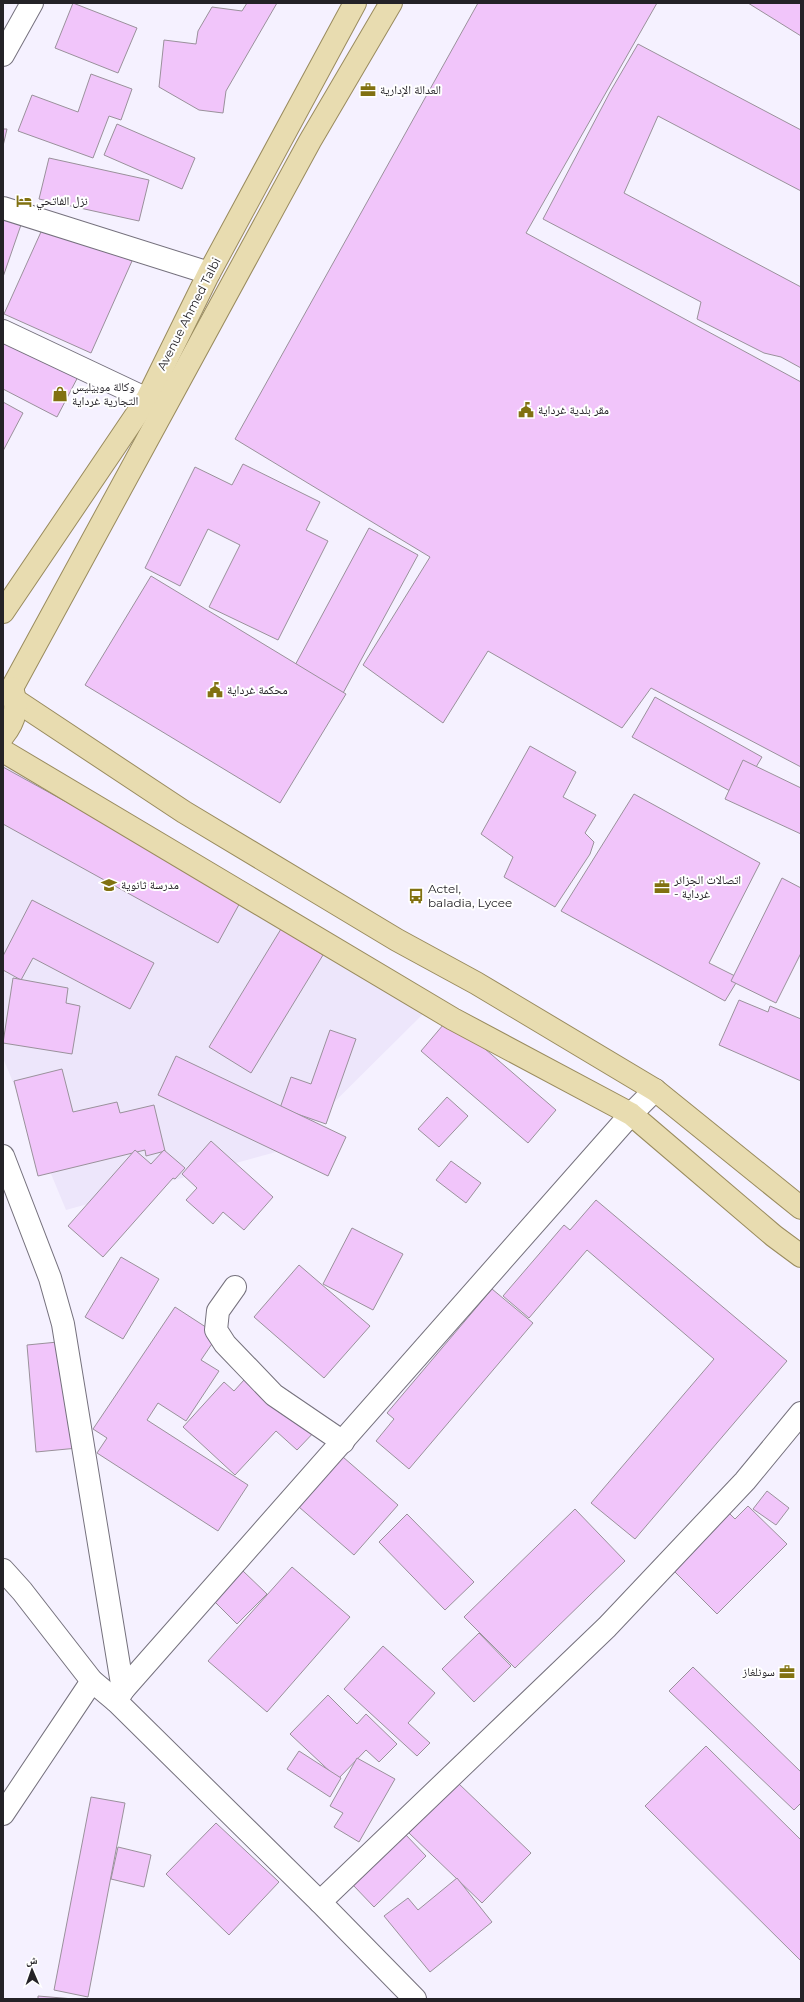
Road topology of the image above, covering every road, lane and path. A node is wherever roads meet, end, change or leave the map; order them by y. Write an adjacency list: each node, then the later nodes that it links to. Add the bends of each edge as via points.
1 (32, 3): 4 (street)
2 (354, 3): 6 (main road, Avenue Ahmed Talbi)
3 (391, 3): 10 (main road, via 310,141)
4 (3, 55)
5 (3, 208): 6 (street)
6 (209, 273): 8 (main road, Avenue Ahmed Talbi)
7 (3, 331): 8 (street)
8 (147, 399): 9 (main road, Avenue Ahmed Talbi)
9 (3, 612)
10 (10, 688): 11 (main road, via 16,714); 13 (main road, via 184,812)
11 (3, 736)
12 (3, 751): 14 (main road, via 453,1019)
13 (655, 1090): 14 (street); 16 (main road)
14 (631, 1114): 17 (main road); 20 (street)
15 (3, 1156): 23 (street, via 50,1278 63,1324)
16 (801, 1208)
17 (801, 1256)
18 (235, 1287): 20 (street, via 218,1311 216,1330 225,1344 274,1395)
19 (801, 1413): 25 (street, via 745,1481 607,1627)
20 (343, 1442): 23 (street)
21 (3, 1570): 22 (street)
22 (92, 1680): 23 (street); 24 (street)
23 (119, 1696): 25 (street)
24 (3, 1814)
25 (320, 1902): 26 (street)
26 (415, 1999)

